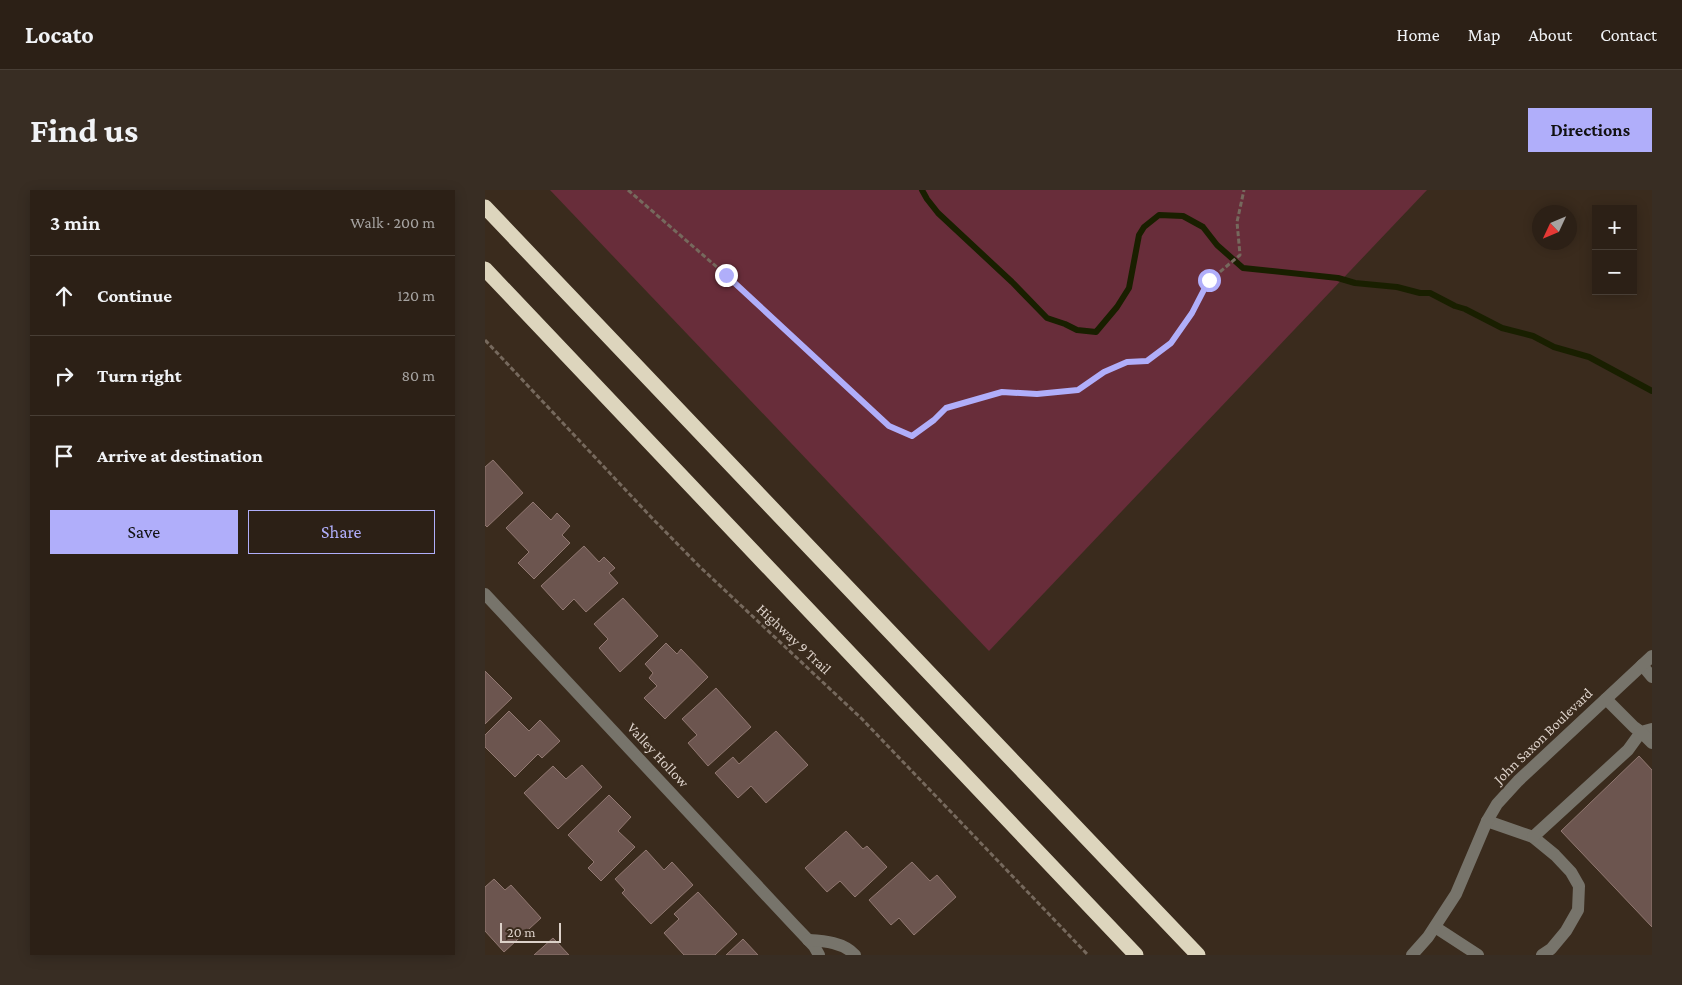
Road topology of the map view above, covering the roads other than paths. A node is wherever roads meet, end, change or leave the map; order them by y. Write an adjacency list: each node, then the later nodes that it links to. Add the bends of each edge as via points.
1 (485, 207): 17 (highway)
2 (485, 269): 16 (highway)
3 (485, 594): 13 (street, Valley Hollow)
4 (1652, 656): 5 (street, John Saxon Boulevard)
5 (1642, 665): 6 (street); 7 (street, John Saxon Boulevard)
6 (1652, 677)
7 (1606, 699): 8 (street, via 1634,728); 10 (street, John Saxon Boulevard, via 1517,781)
8 (1647, 730): 9 (street); 11 (street)
9 (1652, 743)
10 (1487, 820): 11 (street); 12 (street, John Saxon Boulevard, via 1456,894)
11 (1533, 837): 20 (street, via 1571,872 1579,886 1578,910 1566,931 1551,949)
12 (1435, 927): 18 (street, John Saxon Boulevard); 19 (street)
13 (808, 940): 14 (street, Valley Hollow); 15 (street, via 843,946)
14 (819, 955)
15 (855, 955)
16 (1136, 955)
17 (1198, 955)
18 (1411, 955)
19 (1478, 955)
20 (1541, 955)

